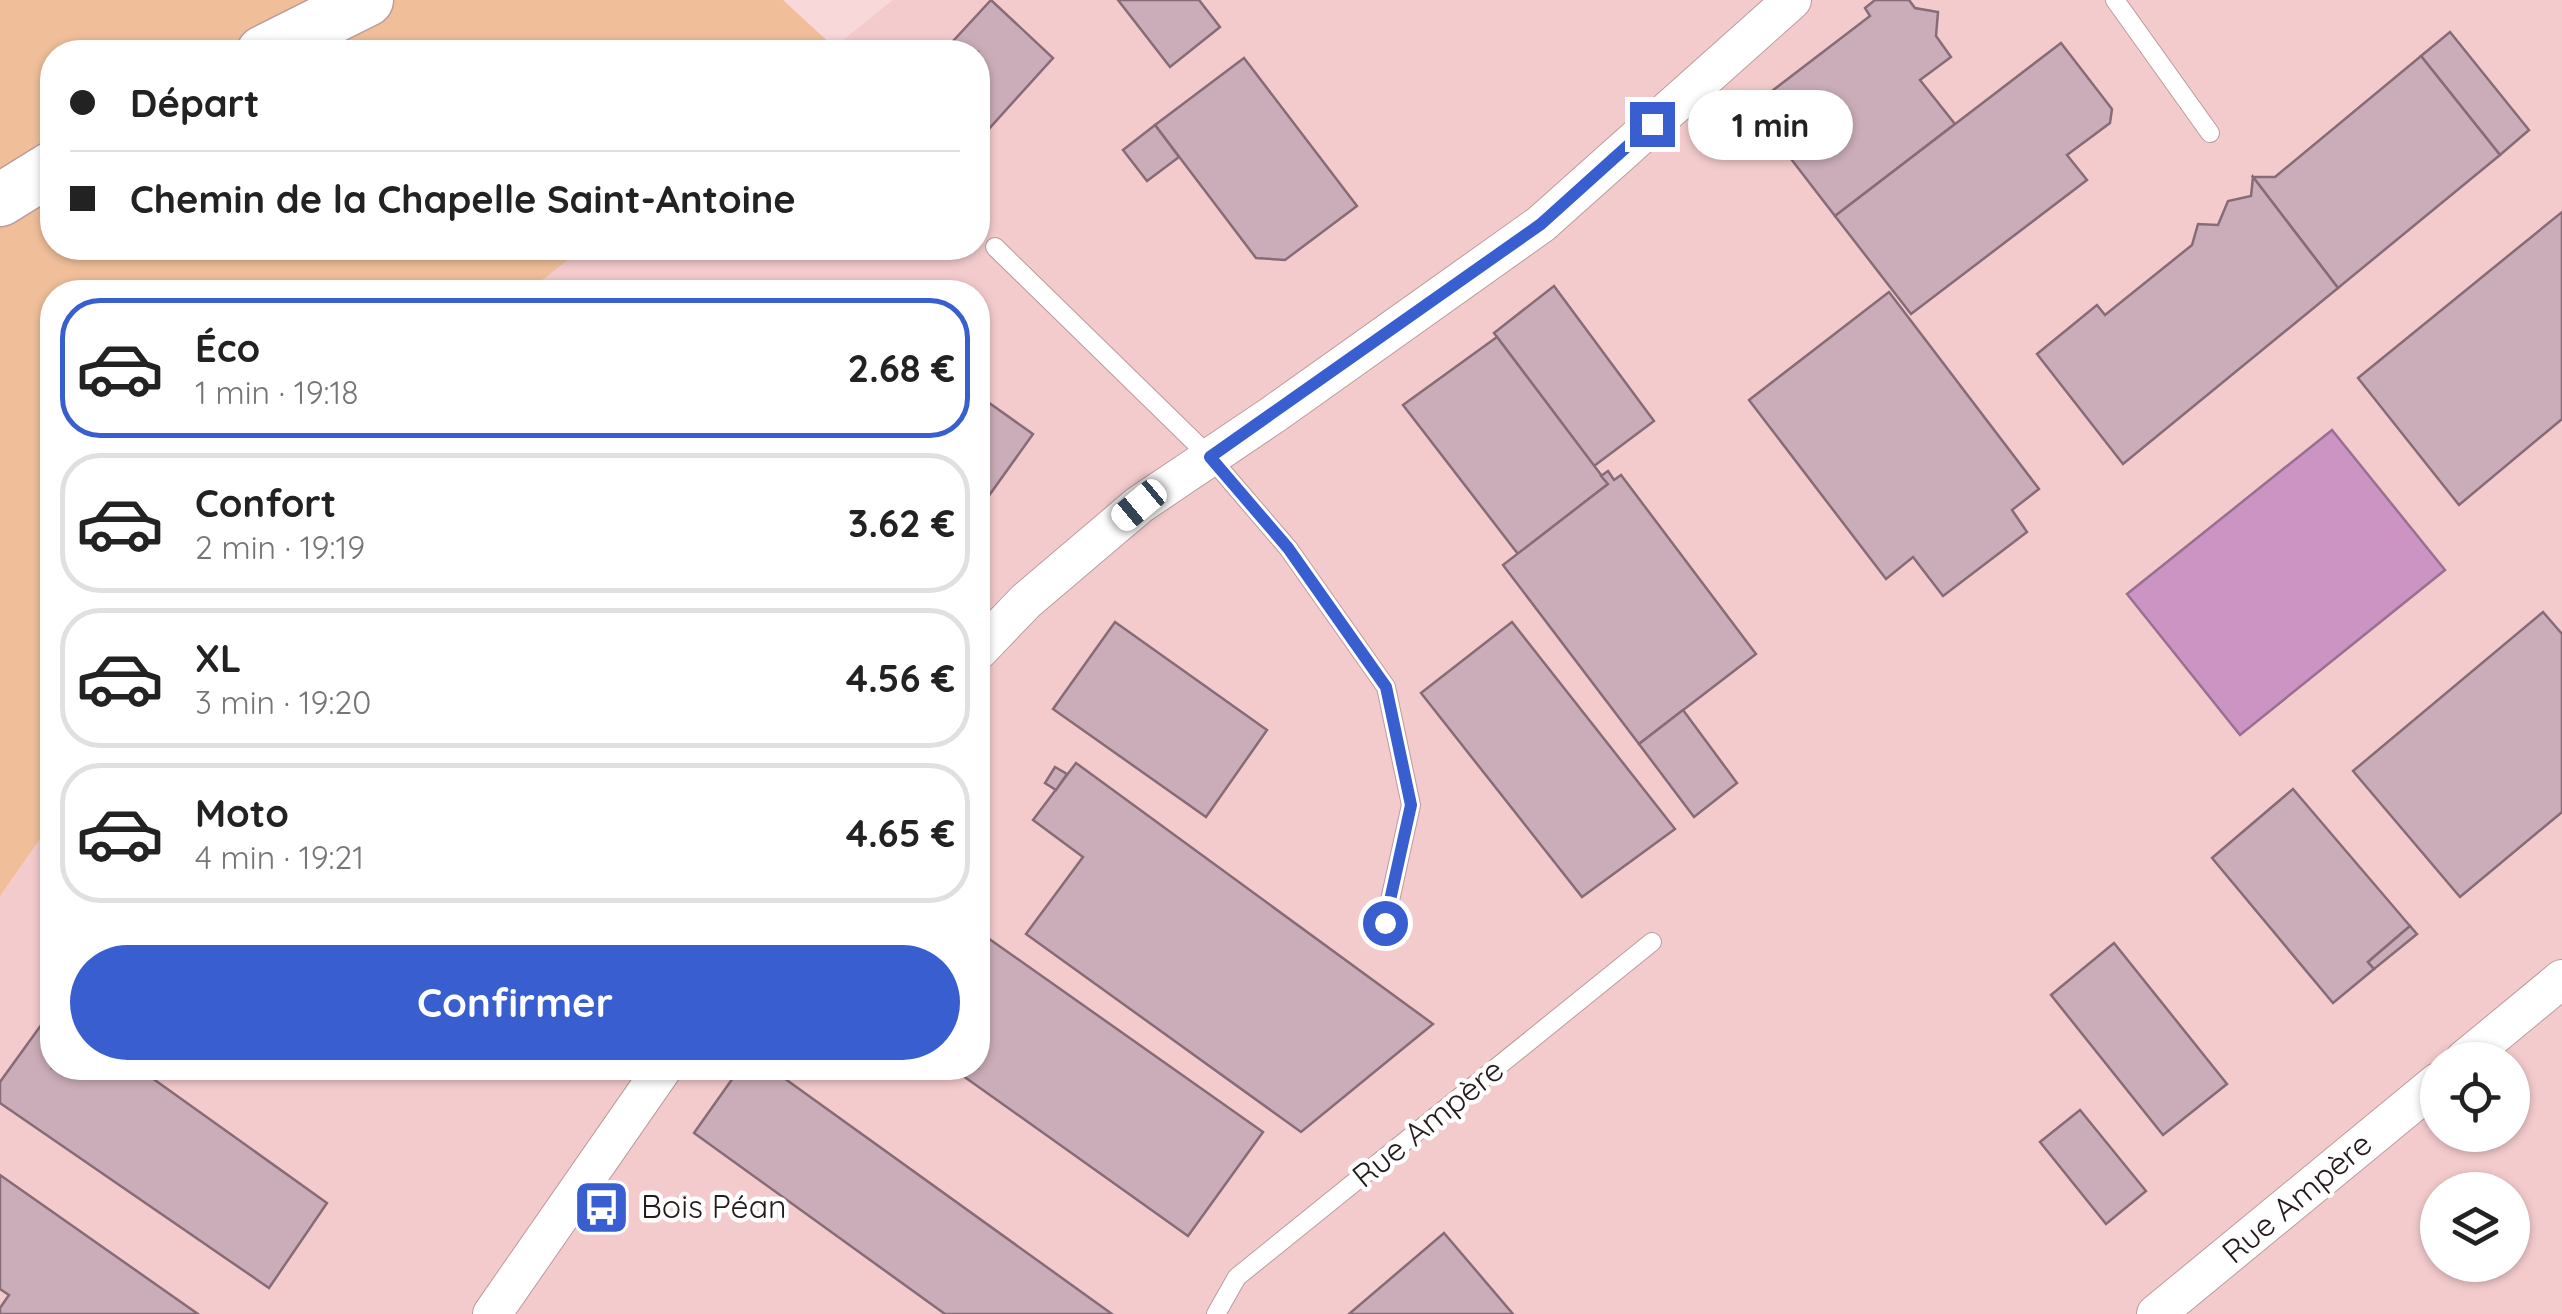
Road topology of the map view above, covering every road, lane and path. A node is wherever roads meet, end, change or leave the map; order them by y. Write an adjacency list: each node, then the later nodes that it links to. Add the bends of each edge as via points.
1 (367, 0): 4 (main road)
2 (1792, 0): 9 (street, via 1541,224)
3 (2115, 0): 5 (lane)
4 (287, 40)
5 (2210, 133)
6 (40, 175): 7 (main road)
7 (0, 200)
8 (995, 247): 9 (lane)
9 (1210, 457): 10 (street, via 1139,505); 11 (lane, via 1288,548 1386,687 1411,805)
10 (990, 639)
11 (1385, 923)
12 (1652, 942): 18 (lane, Rue Ampère, via 1238,1277)
13 (2562, 979): 14 (street)
14 (2486, 1042)
15 (655, 1080): 17 (street)
16 (2420, 1097): 19 (street, Rue Ampère)
17 (492, 1314)
18 (1216, 1314)
19 (2156, 1314)

